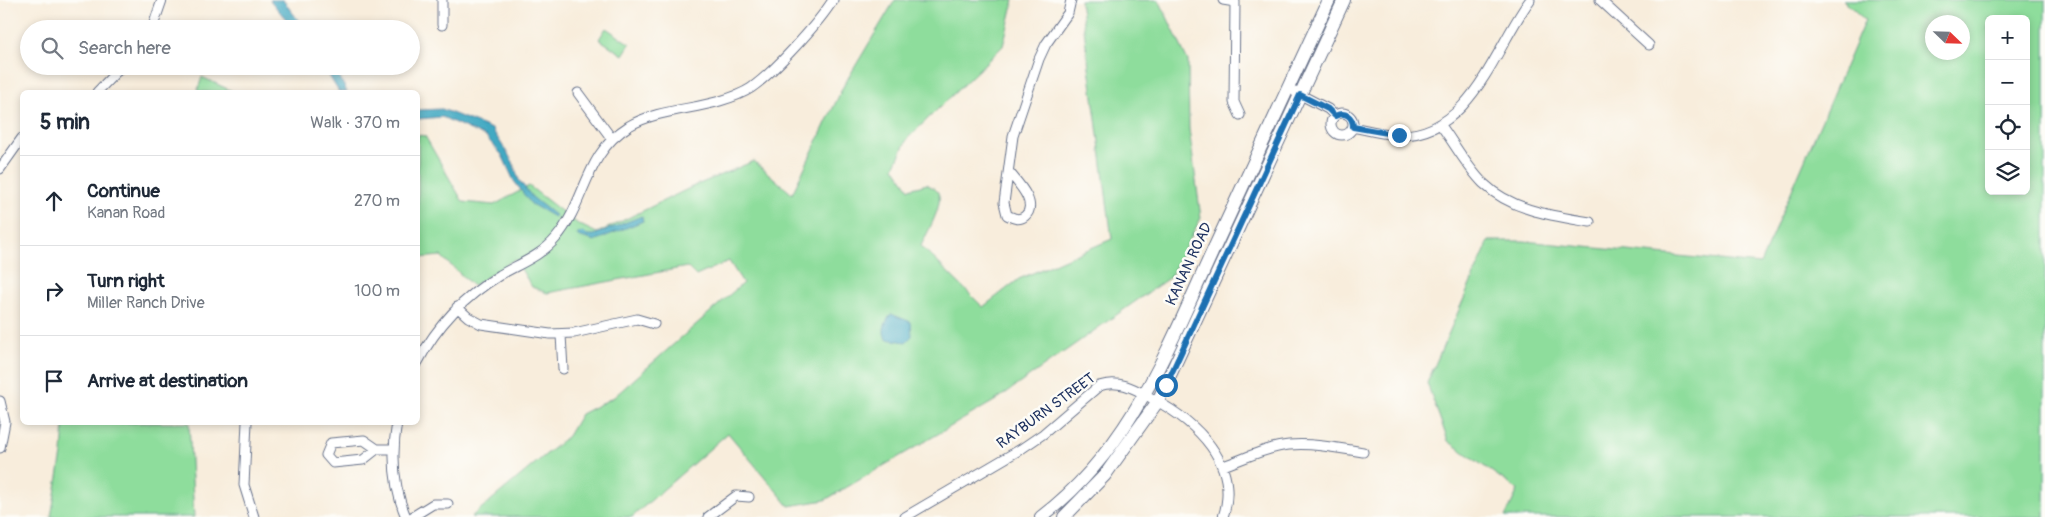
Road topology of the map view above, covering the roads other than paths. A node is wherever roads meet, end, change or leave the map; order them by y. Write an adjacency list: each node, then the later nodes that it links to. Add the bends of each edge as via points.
1 (162, 0): 11 (street)
2 (442, 0): 12 (street)
3 (834, 0): 23 (street, via 817,22 751,88 718,102 647,118)
4 (1071, 0): 26 (street, via 1068,13 1039,59 1013,136)
5 (1223, 0): 10 (street)
6 (1329, 0): 15 (main road, KANAN ROAD)
7 (1344, 0): 18 (main road, KANAN ROAD)
8 (1530, 0): 21 (street, via 1485,76 1470,96)
9 (1600, 0): 13 (street)
10 (1239, 1): 19 (street, via 1234,102)
11 (155, 20)
12 (442, 25)
13 (1649, 45)
14 (113, 75): 16 (street)
15 (1288, 89): 18 (street); 33 (main road, KANAN ROAD)
16 (99, 90)
17 (578, 93): 23 (street)
18 (1300, 95): 20 (street); 35 (main road, KANAN ROAD)
19 (1240, 115)
20 (1335, 116): 22 (street, via 1349,116); 22 (street, via 1331,125 1337,134 1347,134)
21 (1440, 124): 22 (street, via 1417,133 1399,135); 27 (street, via 1483,183 1493,191 1531,211)
22 (1353, 127)
23 (612, 139): 28 (street, via 592,165 572,214 554,240 536,256 483,286)
24 (20, 140): 25 (street)
25 (0, 169)
26 (1009, 172): 26 (street, via 1005,209 1007,215 1021,218 1027,215 1030,202)
27 (1590, 222)
28 (457, 307): 30 (street, via 481,324); 31 (street, via 434,334)
29 (654, 324): 30 (street, via 637,318)
30 (561, 335): 32 (street)
31 (420, 358)
32 (563, 369)
33 (1146, 395): 35 (street, RAYBURN STREET); 49 (street, RAYBURN STREET, via 1122,383 1099,386 1021,449); 50 (main road, KANAN ROAD, via 1100,460)
34 (0, 401): 38 (street, via 5,422)
35 (1158, 401): 42 (street, RAYBURN STREET, via 1196,427); 51 (main road, KANAN ROAD, via 1105,475)
36 (247, 425): 45 (street, via 244,486)
37 (397, 425): 40 (street)
38 (0, 448)
39 (377, 449): 39 (street, via 364,440 331,443 326,455 333,463 363,460); 40 (street)
40 (393, 449): 46 (street, via 396,485)
41 (1362, 452): 42 (street, via 1310,444 1288,445)
42 (1223, 466): 52 (street, RAYBURN STREET, via 1227,496)
43 (749, 498): 48 (street, via 736,496)
44 (448, 504): 47 (street, via 433,504)
45 (254, 517)
46 (406, 517)
47 (412, 517)
48 (708, 517)
49 (905, 517)
50 (1041, 517)
51 (1064, 517)
52 (1223, 517)

